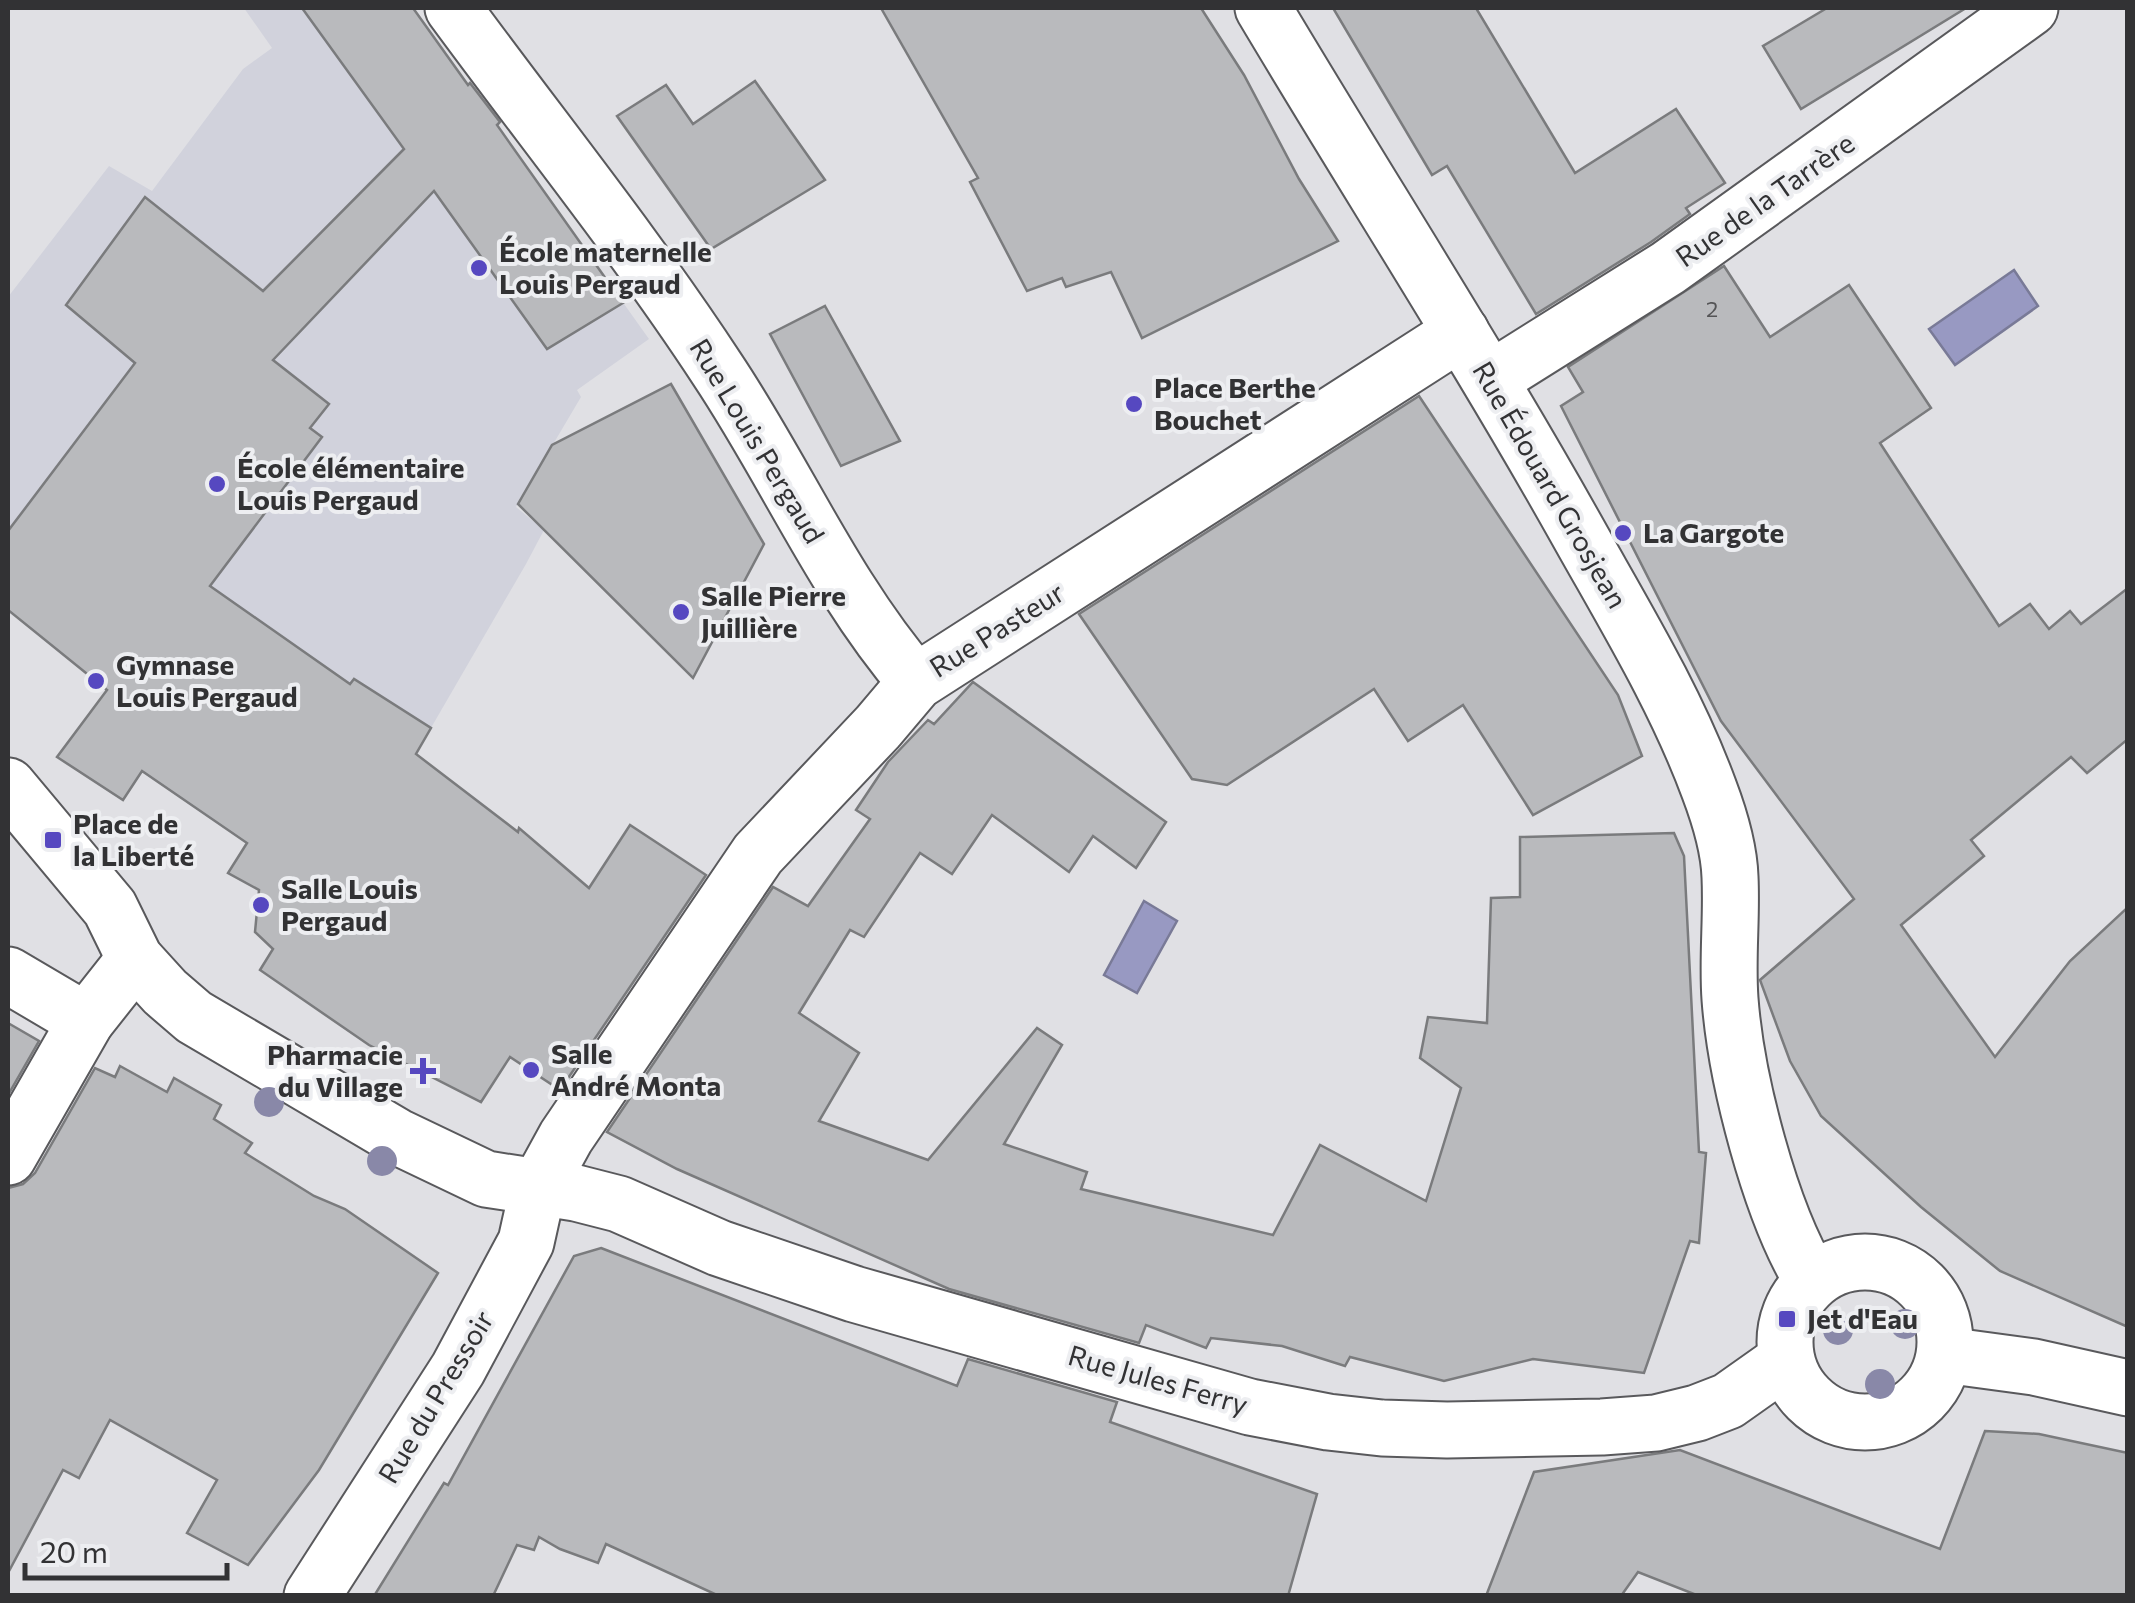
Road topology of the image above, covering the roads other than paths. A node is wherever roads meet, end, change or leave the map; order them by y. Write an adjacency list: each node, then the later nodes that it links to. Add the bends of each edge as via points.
1 (453, 8): 6 (street, Rue Louis Pergaud, via 719,371 824,554)
2 (1262, 8): 4 (street, Rue Édouard Grosjean)
3 (2030, 8): 5 (street, Rue de la Tarrère, via 1668,268)
4 (1461, 332): 5 (street, Rue Édouard Grosjean); 6 (street, Rue Pasteur)
5 (1491, 379): 13 (street, Rue Édouard Grosjean, via 1664,686 1698,760 1724,834 1730,874 1730,999 1738,1065 1768,1172)
6 (916, 682): 12 (street, Rue Pasteur, via 758,854)
7 (17, 798): 8 (street, via 110,908)
8 (135, 959): 10 (street); 12 (street, via 194,1017 396,1136 486,1179)
9 (8, 975): 10 (street)
10 (86, 1021): 11 (street)
11 (8, 1157)
12 (538, 1188): 15 (street, Rue Jules Ferry, via 619,1204 854,1294 1250,1407 1328,1422 1448,1430 1656,1422 1728,1401); 17 (street, Rue du Pressoir, via 526,1242 458,1369)
13 (1812, 1280): 14 (street, via 1847,1262 1886,1263 1921,1283 1942,1315); 15 (street, via 1792,1306)
14 (1945, 1355): 15 (street, via 1919,1402 1867,1422 1816,1406); 16 (street)
15 (1786, 1360)
16 (2128, 1388)
17 (312, 1596)

